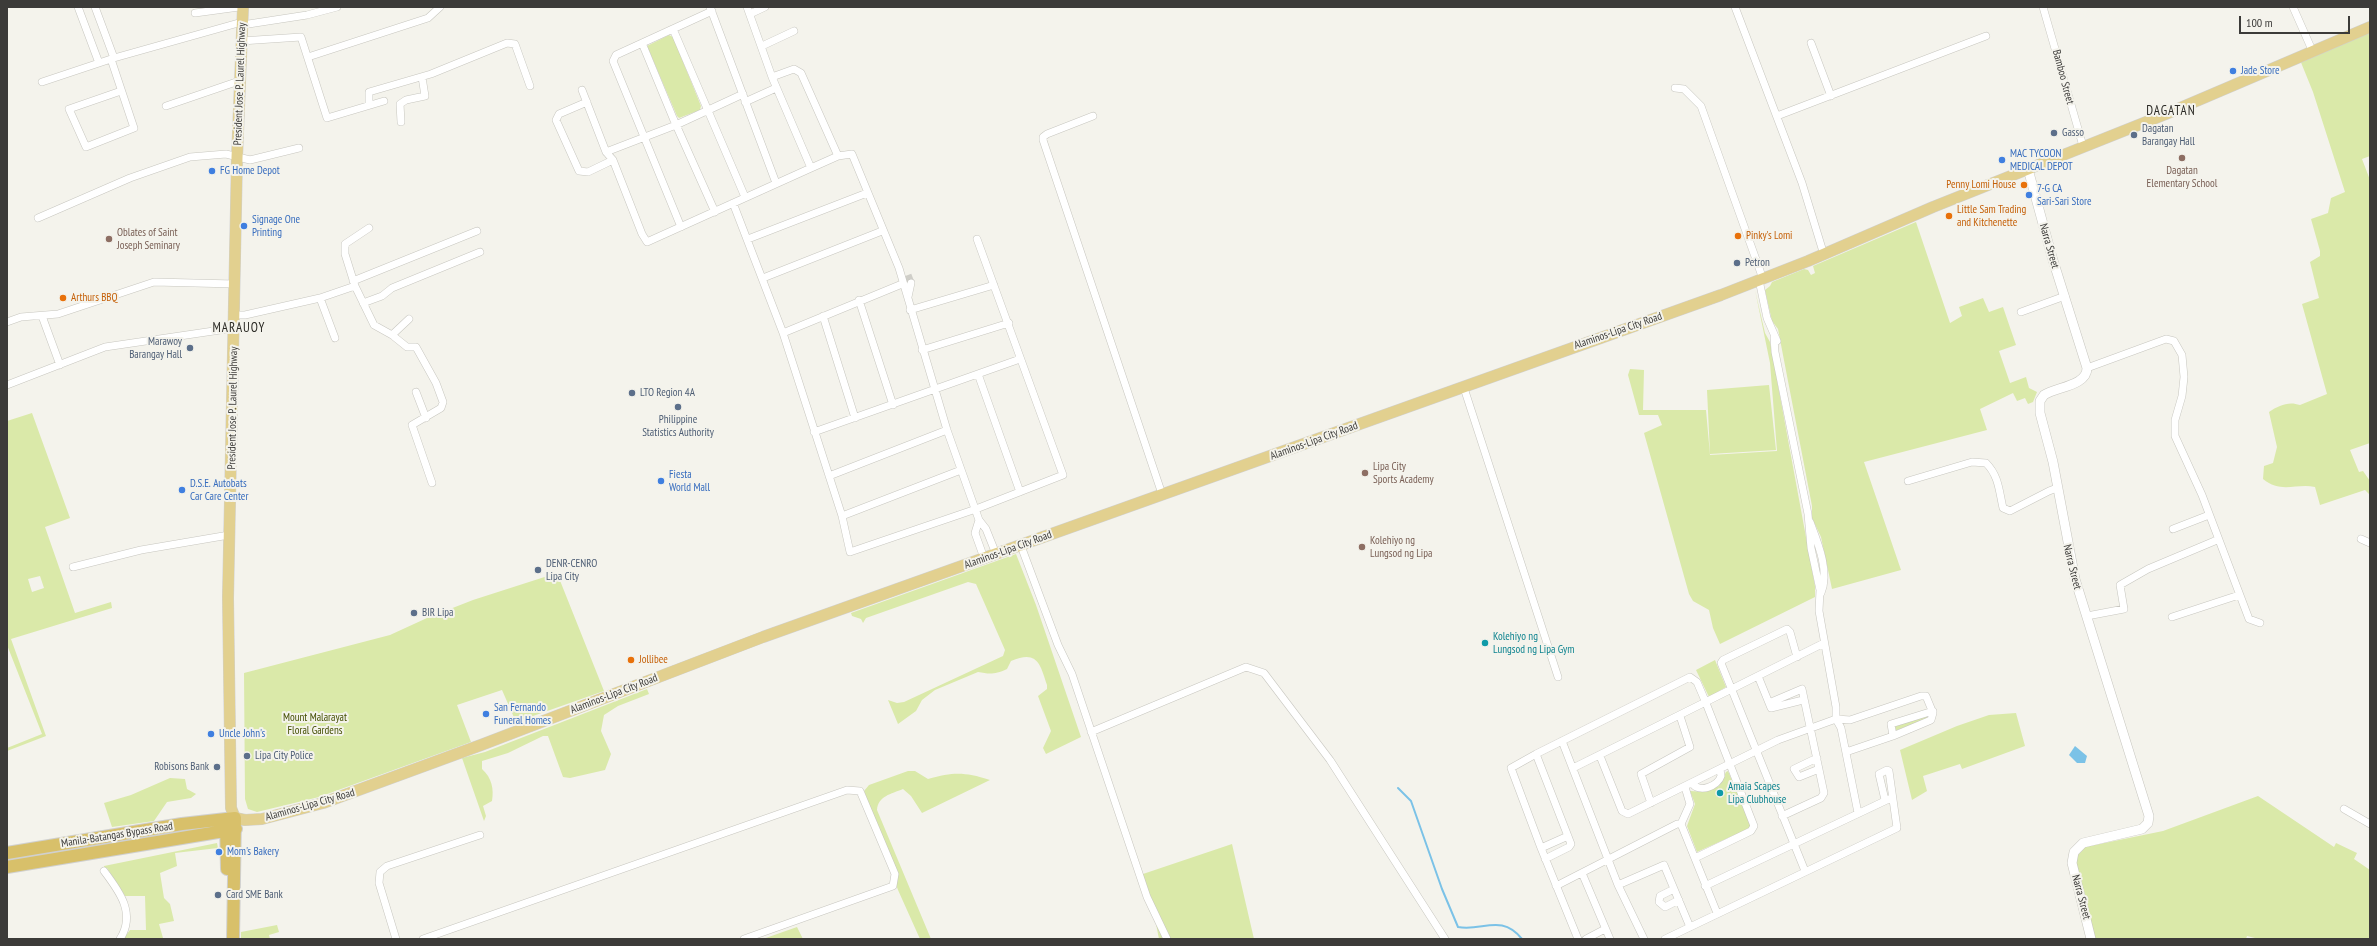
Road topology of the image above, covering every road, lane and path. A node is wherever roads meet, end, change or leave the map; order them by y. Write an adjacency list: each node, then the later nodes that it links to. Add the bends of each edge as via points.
1 (78, 7): 26 (street)
2 (95, 7): 25 (street)
3 (239, 7): 13 (street)
4 (243, 7): 14 (main road, President Jose P. Laurel Highway)
5 (337, 7): 14 (street)
6 (440, 7): 24 (street, via 428,18)
7 (765, 7): 12 (street)
8 (1734, 7): 44 (street)
9 (2043, 7): 48 (street, Bamboo Street)
10 (2293, 7): 23 (street)
11 (711, 9): 16 (street); 37 (street)
12 (748, 10): 22 (street)
13 (195, 13)
14 (242, 24): 19 (main road, President Jose P. Laurel Highway); 25 (street)
15 (2370, 27): 23 (main road, Alaminos-Lipa City Road)
16 (673, 29): 20 (street); 42 (street)
17 (794, 31): 22 (street)
18 (1986, 36): 36 (street)
19 (241, 41): 24 (street, via 301,37); 29 (main road, President Jose P. Laurel Highway)
20 (642, 43): 46 (street); 47 (street, via 616,55 613,61)
21 (1811, 43): 36 (street)
22 (762, 46): 28 (street)
23 (2312, 50): 48 (main road, Alaminos-Lipa City Road, via 2166,114)
24 (308, 57): 40 (street, via 327,118)
25 (112, 59): 26 (street); 35 (street)
26 (99, 63): 30 (street)
27 (422, 77): 31 (street, via 512,43 515,44); 40 (street, via 369,92); 45 (street, via 425,96 400,104)
28 (772, 77): 32 (street); 51 (street, via 794,69 801,73)
29 (239, 81): 41 (street); 52 (main road, President Jose P. Laurel Highway)
30 (42, 82)
31 (530, 86)
32 (776, 88): 37 (street); 54 (street)
33 (1675, 88): 73 (street, via 1684,89 1701,106)
34 (582, 90): 39 (street)
35 (121, 91): 35 (street, via 134,128 86,147 69,109)
36 (1831, 96): 44 (street)
37 (744, 98): 42 (street); 56 (street)
38 (384, 100): 40 (street)
39 (587, 102): 50 (street); 53 (street, via 560,114 556,120 579,171 588,172)
40 (370, 105)
41 (166, 106)
42 (708, 110): 46 (street); 58 (street)
43 (1093, 116): 116 (street, via 1047,134 1043,136 1043,140)
44 (1777, 116): 69 (street, via 1802,183)
45 (401, 122)
46 (676, 125): 47 (street); 60 (street)
47 (643, 138): 50 (street); 62 (street)
48 (2083, 146): 55 (main road, Alaminos-Lipa City Road)
49 (299, 148): 52 (street, via 250,160)
50 (606, 152): 53 (street)
51 (838, 156): 54 (street); 57 (street, via 852,154)
52 (237, 158): 61 (street, via 226,154 184,159 130,178); 76 (main road, President Jose P. Laurel Highway)
53 (613, 160): 62 (street, via 645,240 651,242)
54 (811, 168): 56 (street)
55 (2028, 169): 69 (main road, Alaminos-Lipa City Road); 79 (street, Narra Street)
56 (776, 183): 58 (street)
57 (867, 193): 65 (street); 66 (street)
58 (745, 197): 59 (street)
59 (733, 203): 60 (street); 66 (street)
60 (715, 212): 62 (street)
61 (38, 218)
62 (681, 227)
63 (368, 228): 74 (street, via 345,244 344,254)
64 (477, 231): 74 (street)
65 (882, 231): 70 (street); 72 (street)
66 (748, 239): 72 (street)
67 (977, 239): 78 (street)
68 (480, 252): 83 (street, via 392,288 382,296)
69 (1824, 255): 73 (main road, Alaminos-Lipa City Road)
70 (899, 268): 71 (street); 77 (street)
71 (908, 275)
72 (763, 278): 93 (street)
73 (1761, 280): 102 (main road, Alaminos-Lipa City Road); 134 (street, via 1808,514)
74 (354, 283): 81 (street); 83 (street)
75 (911, 283): 80 (street)
76 (235, 284): 86 (main road, President Jose P. Laurel Highway); 87 (street, via 154,282 58,314)
77 (902, 284): 80 (street); 82 (street)
78 (994, 285): 84 (street); 91 (street)
79 (2065, 296): 85 (street); 99 (street, Narra Street)
80 (908, 297): 84 (street)
81 (320, 298): 86 (street); 95 (street)
82 (859, 300): 88 (street); 105 (street)
83 (363, 303): 94 (street, via 374,325)
84 (910, 310): 96 (street)
85 (2021, 312)
86 (235, 315): 92 (main road, President Jose P. Laurel Highway)
87 (42, 316): 90 (street); 98 (street)
88 (823, 316): 93 (street); 107 (street)
89 (409, 319): 94 (street)
90 (7, 322)
91 (1009, 323): 96 (street); 97 (street)
92 (234, 328): 98 (street, via 105,347); 122 (main road, President Jose P. Laurel Highway)
93 (783, 333): 109 (street)
94 (392, 335): 106 (street, via 407,347 415,346 418,349 440,392 444,402 442,406)
95 (335, 338)
96 (922, 350): 103 (street)
97 (1020, 359): 100 (street); 115 (street, via 1064,475)
98 (60, 365): 101 (street)
99 (2088, 368): 114 (street, Narra Street, via 2080,381 2048,392 2040,401 2040,413); 118 (street, via 2166,339 2174,341 2182,355 2184,377 2175,420 2175,436)
100 (978, 374): 103 (street); 115 (street)
101 (7, 385)
102 (1464, 388): 116 (main road, Alaminos-Lipa City Road); 137 (street)
103 (934, 391): 105 (street); 108 (street)
104 (416, 392): 106 (street)
105 (893, 405): 107 (street)
106 (426, 418): 113 (street, via 415,422 411,427)
107 (855, 418): 109 (street)
108 (947, 430): 110 (street); 111 (street)
109 (814, 432): 111 (street)
110 (961, 470): 117 (street); 119 (street)
111 (829, 476): 119 (street)
112 (1908, 481): 114 (street, via 1972,462 1986,463 1999,483 2003,508 2010,511)
113 (432, 483)
114 (2057, 488): 131 (street, Narra Street, via 2069,556)
115 (1020, 492): 117 (street)
116 (1162, 494): 126 (main road, Alaminos-Lipa City Road)
117 (976, 509): 119 (street, via 850,552); 120 (street)
118 (2209, 515): 121 (street); 124 (street)
119 (842, 516)
120 (979, 520): 127 (street, via 986,529); 128 (street, via 975,533)
121 (2173, 530)
122 (230, 535): 129 (street, via 141,550); 166 (main road, President Jose P. Laurel Highway, via 228,650)
123 (2361, 539): 125 (street)
124 (2217, 540): 130 (street); 131 (street, via 2148,569 2120,585 2124,609)
125 (2370, 543)
126 (1021, 546): 127 (main road, Alaminos-Lipa City Road); 146 (street, via 1058,645 1072,674)
127 (996, 554): 128 (main road, Alaminos-Lipa City Road)
128 (984, 558): 166 (main road, Alaminos-Lipa City Road, via 763,637 360,790 284,814)
129 (73, 567)
130 (2239, 595): 132 (street); 133 (street, via 2249,619)
131 (2087, 616): 202 (street, Narra Street, via 2149,816 2148,823 2142,828 2083,843 2074,852 2072,863)
132 (2172, 617)
133 (2260, 623)
134 (1824, 643): 135 (street); 144 (street)
135 (1796, 657): 136 (street); 138 (street, via 1787,629 1723,660 1722,665)
136 (1758, 676): 138 (street); 141 (street)
137 (1558, 677)
138 (1732, 689): 140 (street); 149 (street)
139 (1803, 700): 141 (street, via 1774,709); 141 (street, via 1800,688); 145 (street)
140 (1706, 703): 143 (street); 148 (street, via 1695,679 1687,678); 154 (street)
141 (1769, 703)
142 (1933, 711): 144 (street, via 1924,695 1850,720); 147 (street, via 1931,720); 147 (street, via 1891,724)
143 (1680, 716): 152 (street); 162 (street, via 1690,747 1641,774)
144 (1836, 719): 145 (street); 150 (street)
145 (1810, 729): 149 (street); 153 (street)
146 (1091, 732): 195 (street, via 1148,897); 196 (street, via 1246,667 1264,673 1330,760)
147 (1893, 736): 150 (street)
148 (1562, 741): 151 (street); 155 (street)
149 (1756, 751): 154 (street); 165 (street)
150 (1846, 752): 164 (street)
151 (1536, 754): 170 (street); 172 (street, via 1511,770)
152 (1600, 756): 155 (street); 162 (street, via 1623,813 1631,814)
153 (1817, 758): 157 (street); 157 (street, via 1794,769 1799,777)
154 (1730, 764): 156 (street); 174 (street, via 1754,828)
155 (1573, 768): 176 (street)
156 (1720, 769): 158 (street); 158 (street, via 1721,776 1717,783 1702,788 1695,787)
157 (1819, 769): 165 (street, via 1823,796)
158 (1692, 783): 159 (street)
159 (1685, 787): 162 (street); 167 (street, via 1690,804)
160 (1894, 799): 161 (street); 161 (street, via 1889,772 1886,770 1879,774); 179 (street, via 1897,828)
161 (1885, 800): 164 (street)
162 (1651, 803)
163 (2344, 809): 168 (street)
164 (1858, 813): 171 (street)
165 (1782, 816): 171 (street)
166 (233, 821): 173 (highway, Manila-Batangas Bypass Road); 177 (highway, Manila-Batangas Bypass Road); 190 (highway, President Jose P. Laurel Highway); 191 (highway, President Jose P. Laurel Highway)
167 (1681, 824): 174 (street); 176 (street)
168 (2370, 824)
169 (480, 835): 192 (street, via 387,866 380,872 379,883)
170 (1568, 836): 172 (street); 175 (street, via 1570,846)
171 (1793, 844): 179 (street); 183 (street)
172 (1541, 848): 175 (street)
173 (7, 853)
174 (1695, 858): 183 (street)
175 (1545, 859): 182 (street)
176 (1608, 859): 180 (street); 181 (street)
177 (7, 867)
178 (104, 871): 189 (street, via 122,899 128,920)
179 (1805, 872): 186 (street)
180 (1582, 873): 182 (street); 188 (street)
181 (1618, 885): 184 (street, via 1664,865); 200 (street)
182 (1556, 886): 197 (street)
183 (1705, 886): 186 (street)
184 (1674, 889): 185 (street); 185 (street, via 1660,896 1659,902 1665,907)
185 (1679, 900): 187 (street)
186 (1717, 913): 187 (street)
187 (1690, 926): 201 (street)
188 (1605, 929): 198 (street); 199 (street)
189 (120, 939)
190 (226, 939)
191 (233, 939)
192 (396, 939)
193 (423, 939): 194 (street, via 847,790 860,791 896,874 893,886)
194 (744, 939)
195 (1167, 939)
196 (1445, 939)
197 (1578, 939)
198 (1586, 939)
199 (1610, 939)
200 (1644, 939)
201 (1665, 939)
202 (2091, 939)

